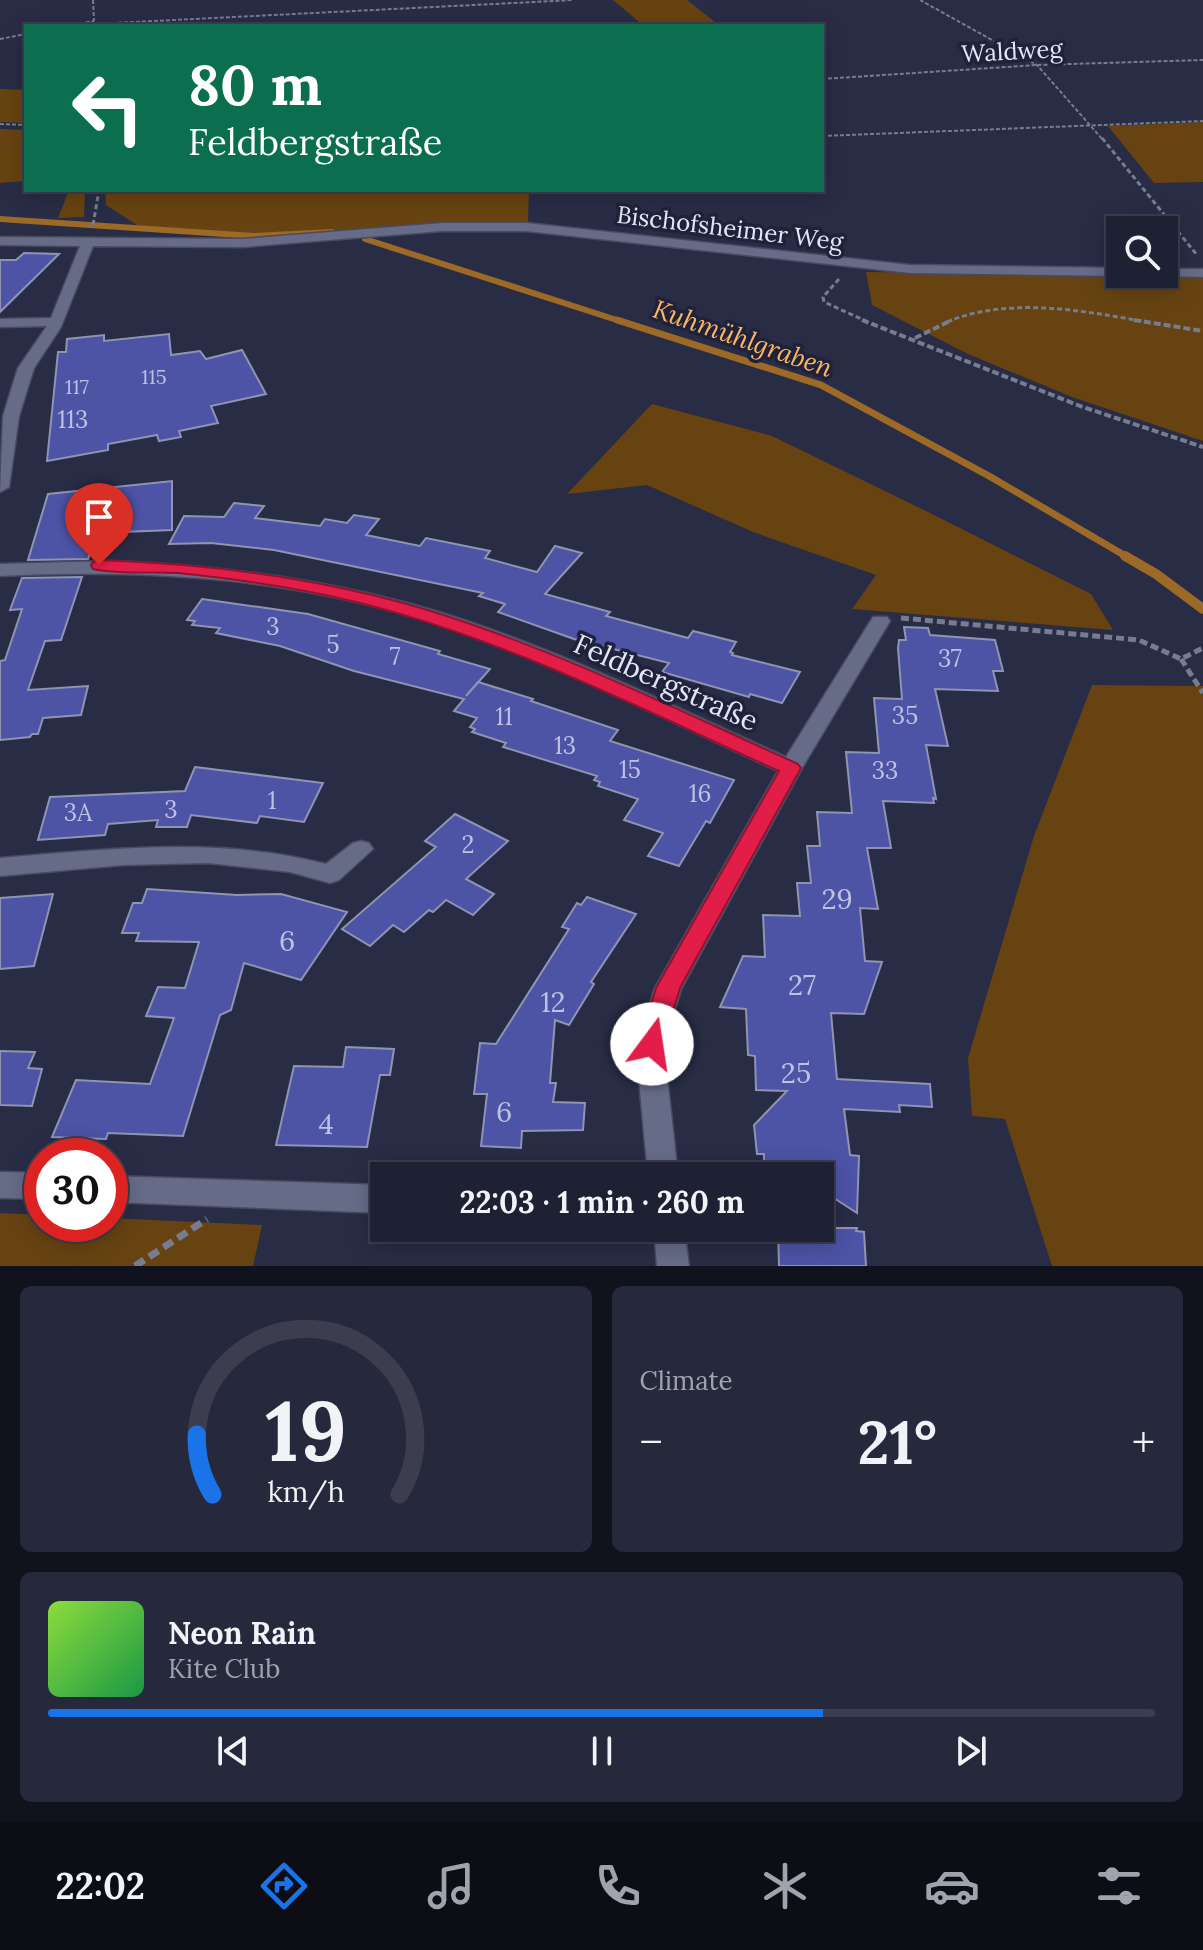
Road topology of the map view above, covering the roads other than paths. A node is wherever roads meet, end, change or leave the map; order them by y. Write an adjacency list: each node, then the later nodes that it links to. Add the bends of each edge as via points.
1 (6, 241): 2 (street, Bischofsheimer Weg); 3 (street)
2 (88, 241): 4 (street, Bischofsheimer Weg, via 243,243 442,227 526,227 852,265); 7 (street)
3 (0, 253)
4 (1106, 272)
5 (1178, 273): 6 (street)
6 (1203, 273)
7 (56, 322): 8 (street); 9 (street, via 30,358)
8 (0, 323)
9 (6, 416): 10 (street)
10 (0, 487)
11 (0, 570): 13 (street, Feldbergstraße, via 99,565 196,569 389,604 503,641)
12 (880, 621): 13 (street)
13 (791, 768): 16 (street, via 676,973 658,1015 651,1058)
14 (361, 849): 15 (street, via 330,874 263,860 206,856)
15 (0, 867)
16 (662, 1162)
17 (0, 1185): 18 (street)
18 (24, 1186)
19 (128, 1190): 20 (street)
20 (370, 1198)
21 (670, 1242): 22 (street)
22 (673, 1266)

